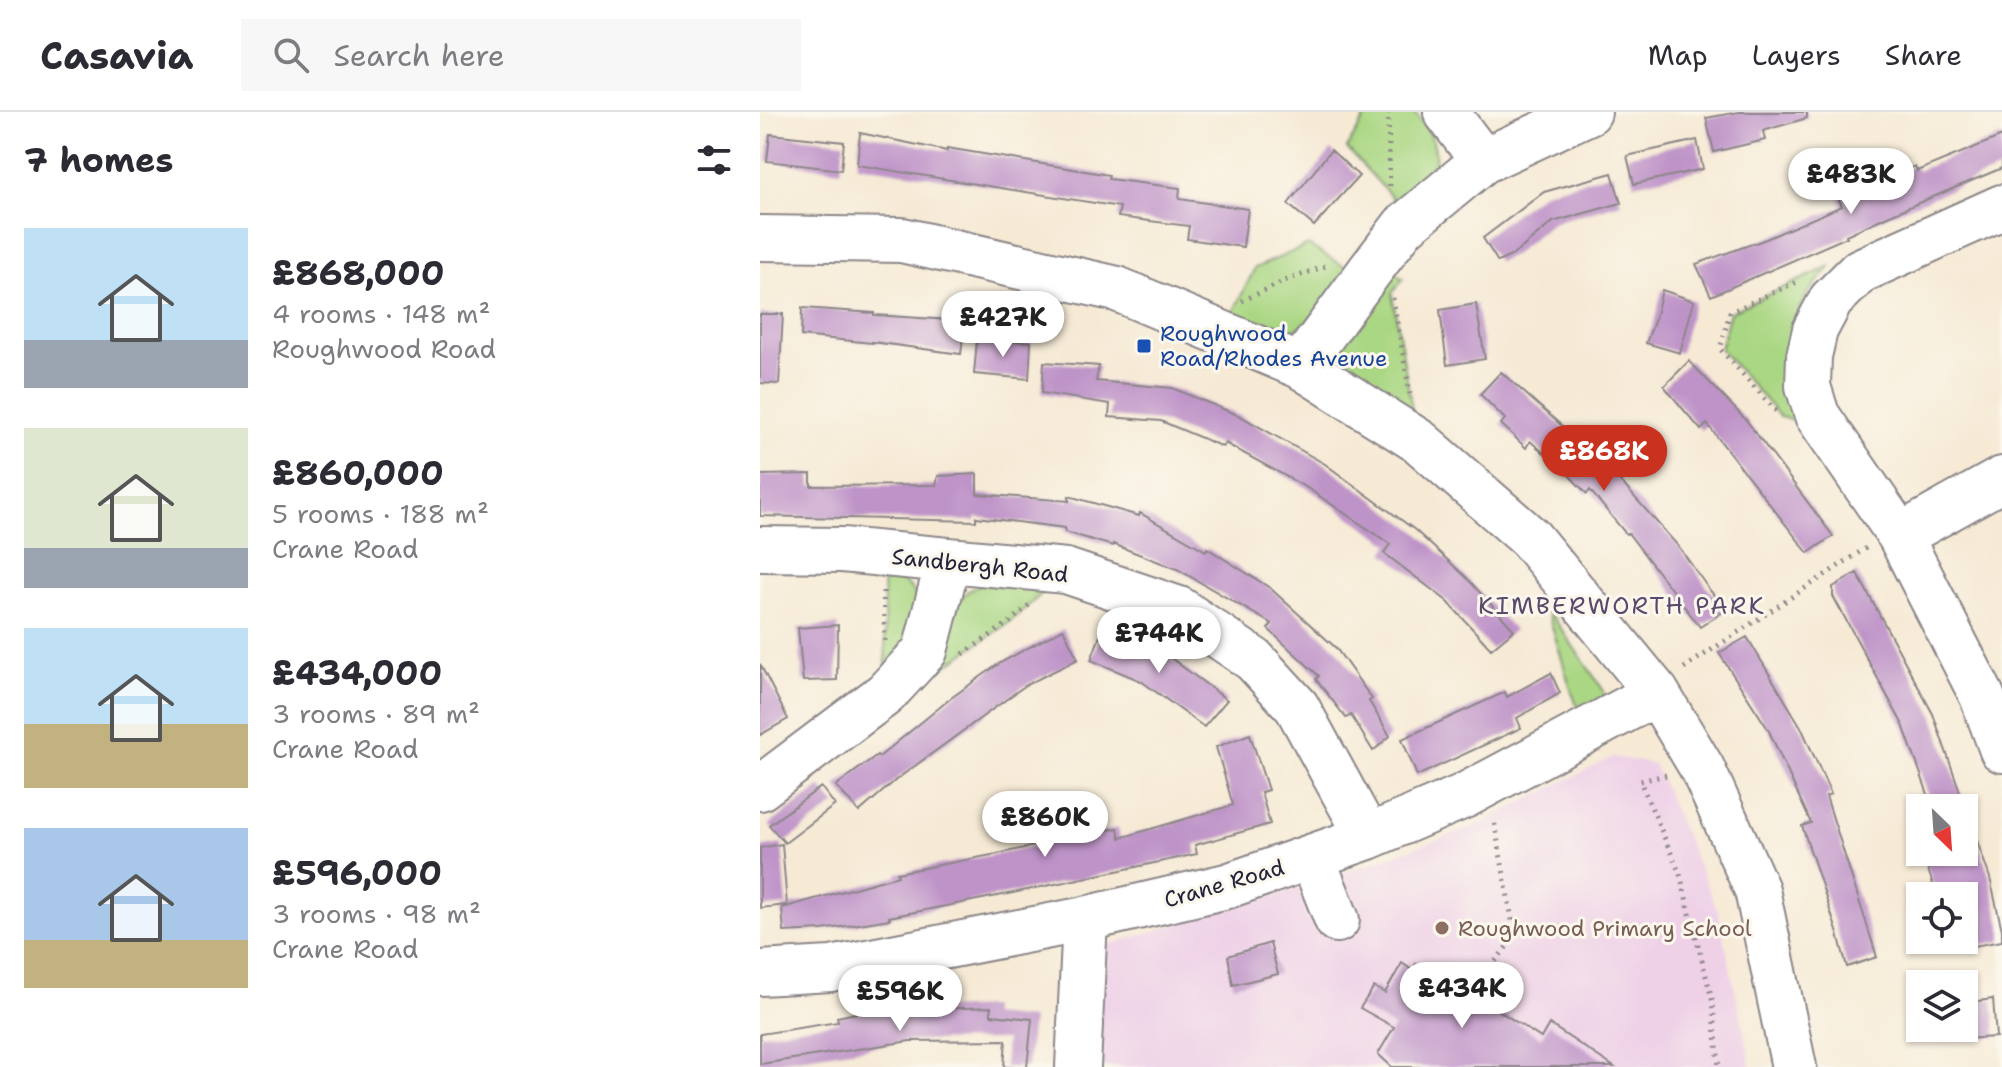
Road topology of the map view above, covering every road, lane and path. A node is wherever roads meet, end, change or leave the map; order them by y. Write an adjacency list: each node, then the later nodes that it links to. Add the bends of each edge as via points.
1 (1388, 112): 6 (path, via 1390,195)
2 (1446, 112): 4 (street)
3 (1589, 112): 4 (street)
4 (1483, 161): 6 (street)
5 (2002, 207): 13 (street, via 1860,271 1831,300 1815,330 1808,386 1817,415)
6 (1409, 223): 8 (street)
7 (760, 238): 9 (street, via 902,240 1117,289)
8 (1366, 275): 9 (path, via 1337,262 1287,280 1238,303); 10 (street); 11 (path, via 1392,292)
9 (1225, 335): 10 (street)
10 (1300, 366): 11 (street)
11 (1416, 440): 16 (street, via 1530,538)
12 (2002, 479): 13 (street)
13 (1900, 536): 16 (path, via 1873,543); 17 (street, via 1982,696)
14 (760, 549): 15 (street, Sandbergh Road, via 842,550)
15 (948, 561): 20 (street, via 925,651 885,694); 21 (street, Sandbergh Road, via 1066,571 1179,609 1254,660 1297,707)
16 (1670, 681): 18 (street); 19 (street, Crane Road)
17 (2002, 750)
18 (1702, 768): 28 (path, via 1640,781 1680,874 1713,1003); 29 (street, via 1757,890)
19 (1486, 784): 21 (street, Crane Road); 26 (path, via 1515,936)
20 (760, 788)
21 (1368, 837): 22 (street, Crane Road)
22 (1312, 857): 23 (street, Crane Road, via 1227,886); 24 (street)
23 (1085, 919): 25 (street, Crane Road, via 831,969); 27 (street)
24 (1337, 920)
25 (760, 973)
26 (1471, 993)
27 (1078, 1067)
28 (1719, 1067)
29 (1794, 1067)

